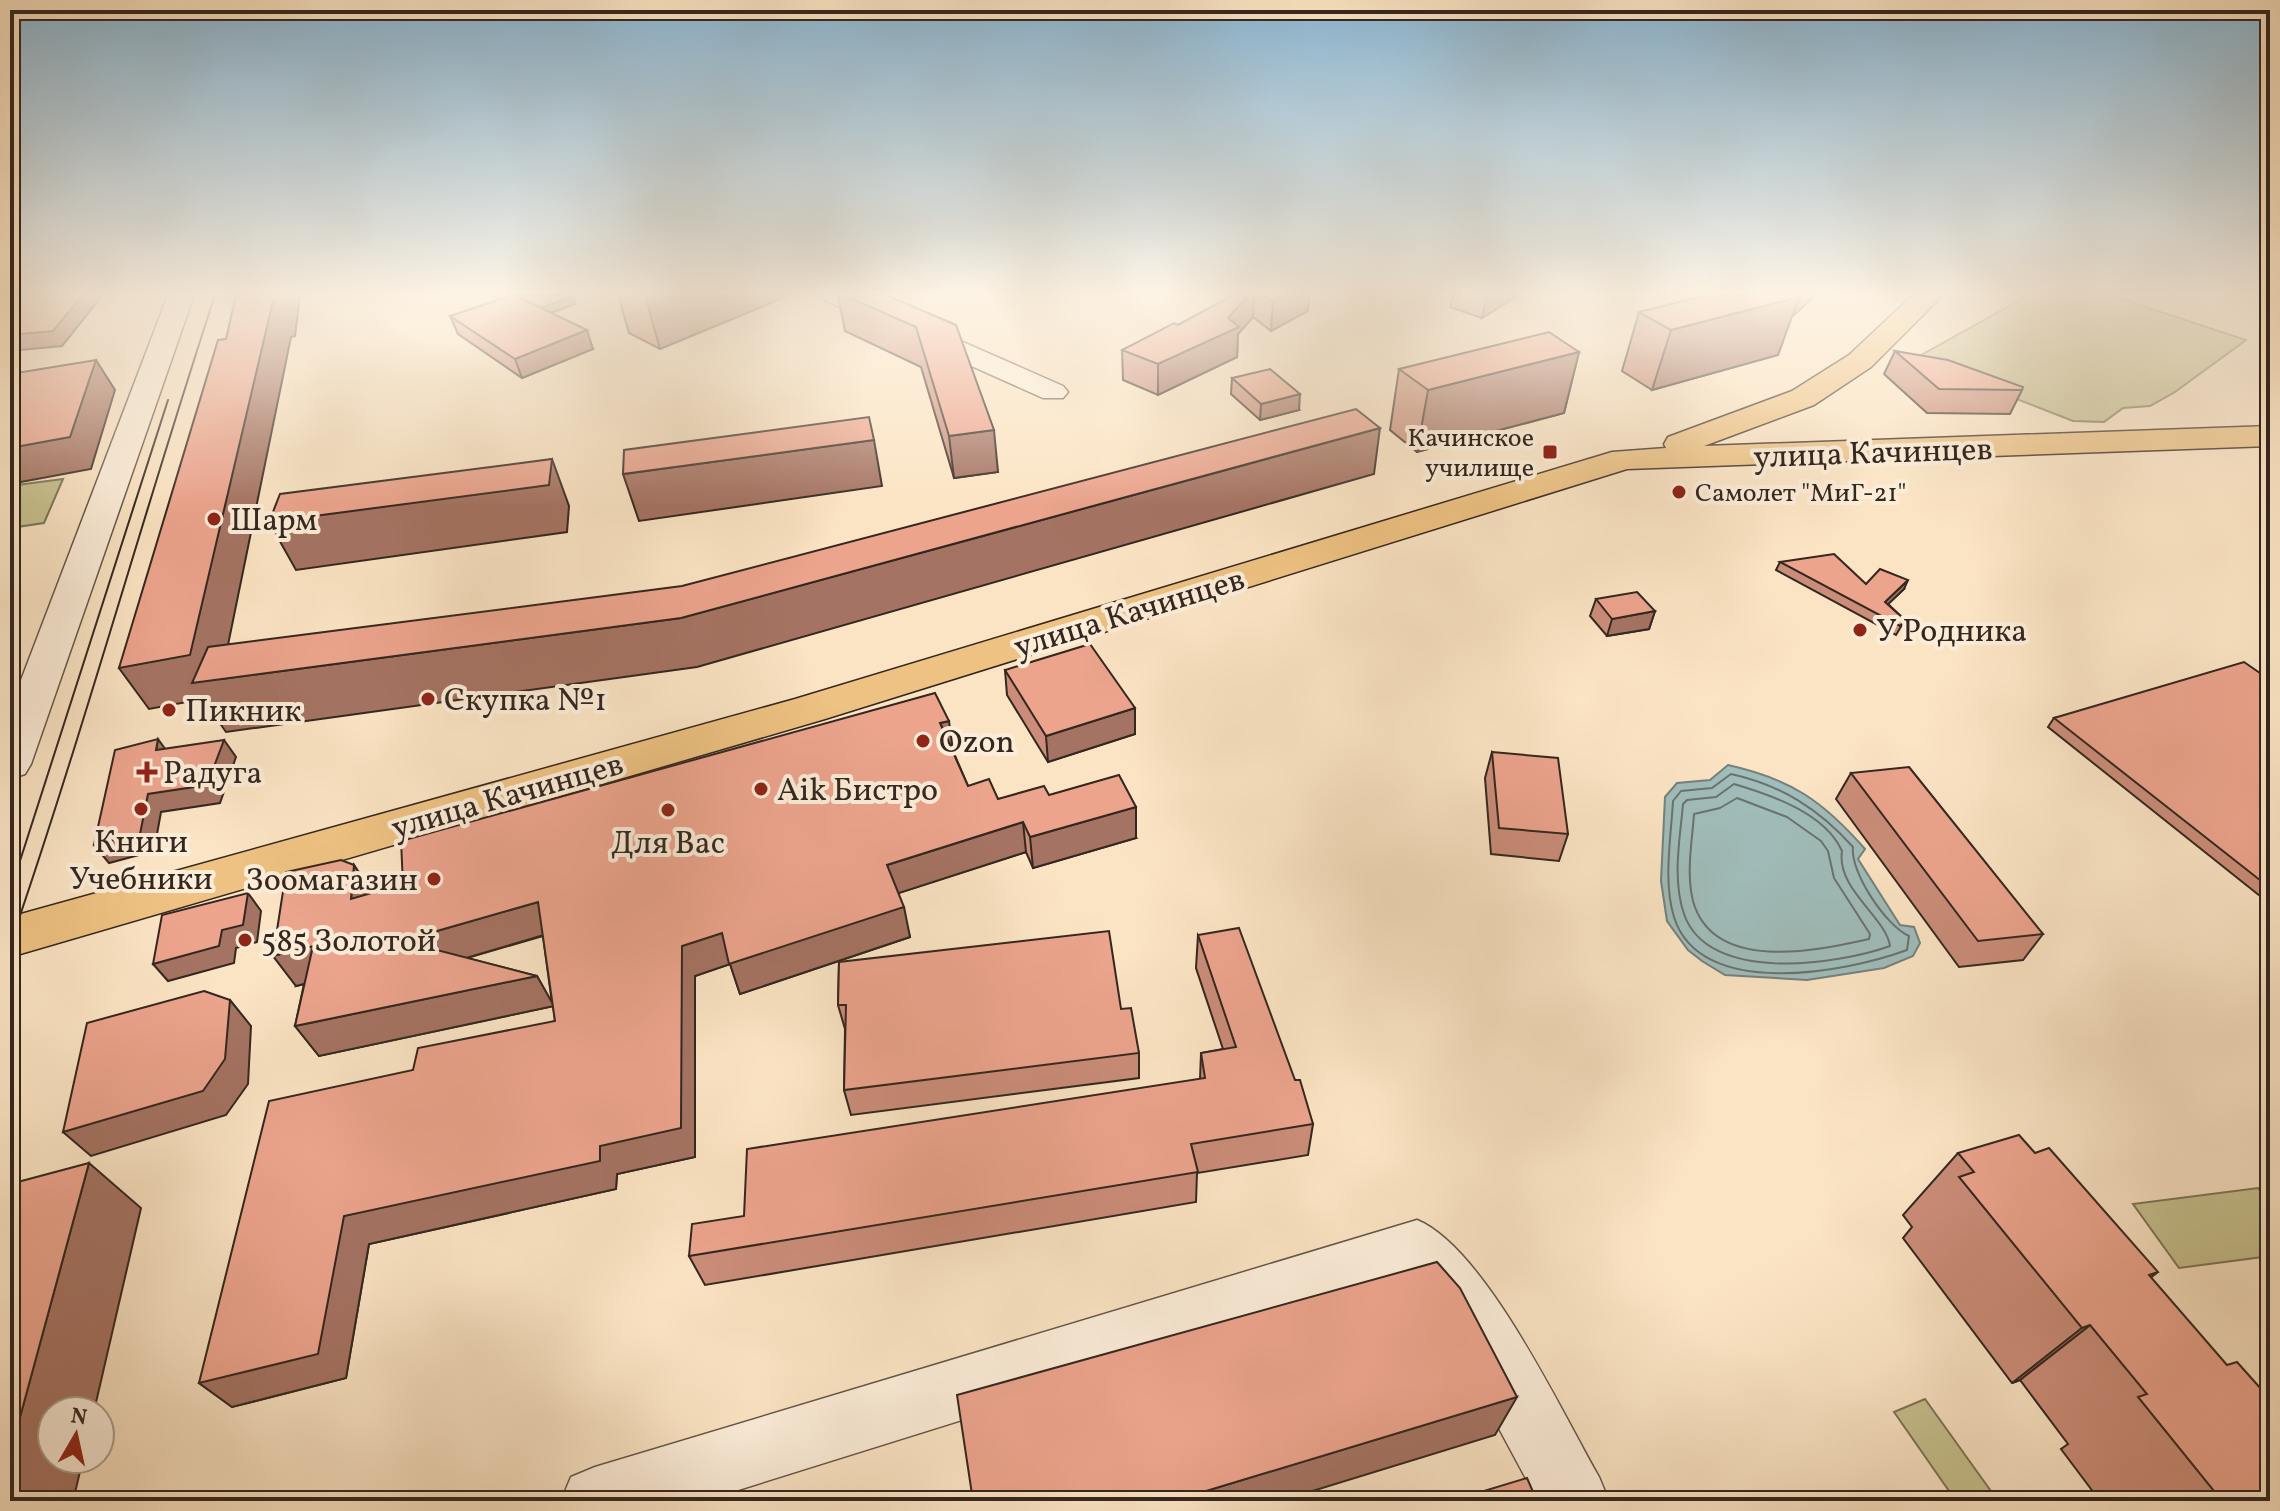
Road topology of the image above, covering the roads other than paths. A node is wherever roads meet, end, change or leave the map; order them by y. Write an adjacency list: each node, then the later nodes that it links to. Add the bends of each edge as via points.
1 (155, 366): 7 (street)
2 (993, 366): 4 (street)
3 (1853, 366): 6 (main road, via 1803,398 1690,442)
4 (1053, 392)
5 (2270, 436): 6 (main road, улица Качинцев)
6 (1624, 459): 8 (main road, улица Качинцев, via 810,709)
7 (10, 764)
8 (10, 937)
9 (595, 1501): 10 (street, via 1417,1249 1467,1306)
10 (1575, 1501)

